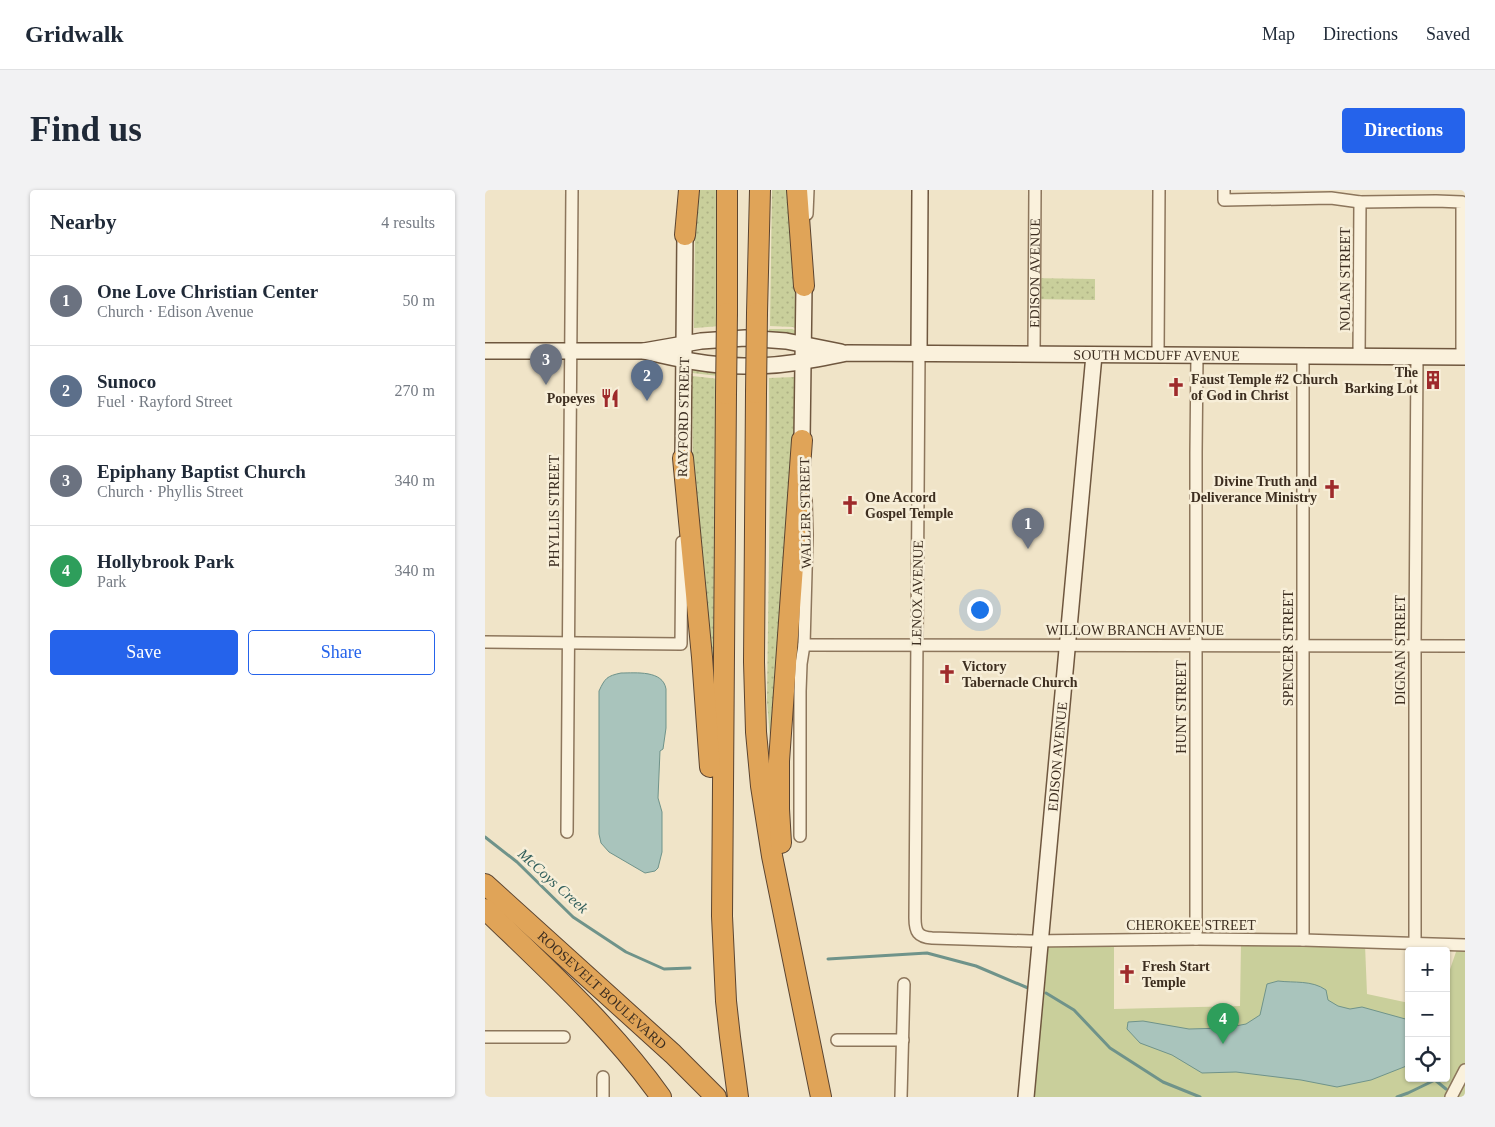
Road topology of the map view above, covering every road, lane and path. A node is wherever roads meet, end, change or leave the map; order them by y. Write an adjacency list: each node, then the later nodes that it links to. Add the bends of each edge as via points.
1 (572, 190): 21 (street, PHYLLIS STREET)
2 (684, 190): 15 (street, RAYFORD STREET)
3 (689, 190): 15 (highway)
4 (727, 190): 47 (highway, bridge)
5 (760, 190): 56 (highway, bridge, via 754,662 756,732 766,819)
6 (797, 190): 16 (highway)
7 (808, 190): 16 (street, WALLER STREET)
8 (920, 190): 23 (main road, LENOX AVENUE)
9 (1035, 190): 24 (street, EDISON AVENUE)
10 (1159, 190): 25 (street)
11 (1331, 194): 12 (street); 14 (street)
12 (1224, 195)
13 (1436, 195): 14 (street); 31 (street, via 1462,202)
14 (1361, 202): 29 (street, NOLAN STREET)
15 (685, 235): 17 (main road, RAYFORD STREET)
16 (804, 286): 18 (main road, WALLER STREET)
17 (684, 343): 18 (main road, SOUTH MCDUFF AVENUE, via 745,338); 20 (main road, SOUTH MCDUFF AVENUE); 32 (main road, RAYFORD STREET)
18 (804, 344): 22 (main road, SOUTH MCDUFF AVENUE); 33 (main road, WALLER STREET)
19 (485, 351): 21 (main road, SOUTH MCDUFF AVENUE)
20 (644, 351): 21 (main road, SOUTH MCDUFF AVENUE); 32 (main road, SOUTH MCDUFF AVENUE)
21 (570, 352): 37 (street, PHYLLIS STREET)
22 (847, 353): 23 (main road, SOUTH MCDUFF AVENUE); 33 (main road, SOUTH MCDUFF AVENUE)
23 (919, 354): 24 (main road, SOUTH MCDUFF AVENUE); 39 (street, LENOX AVENUE)
24 (1034, 355): 26 (main road, SOUTH MCDUFF AVENUE)
25 (1158, 355): 26 (main road, SOUTH MCDUFF AVENUE); 27 (main road, SOUTH MCDUFF AVENUE)
26 (1094, 356): 40 (main road, EDISON AVENUE)
27 (1197, 356): 28 (main road, SOUTH MCDUFF AVENUE); 41 (street, HUNT STREET)
28 (1303, 356): 29 (main road, SOUTH MCDUFF AVENUE); 42 (street, SPENCER STREET)
29 (1359, 357): 30 (main road, SOUTH MCDUFF AVENUE)
30 (1417, 357): 31 (main road, SOUTH MCDUFF AVENUE); 43 (street, DIGNAN STREET)
31 (1463, 357)
32 (684, 361): 33 (main road, SOUTH MCDUFF AVENUE, via 744,366); 35 (main road, RAYFORD STREET)
33 (804, 362): 34 (main road, WALLER STREET)
34 (803, 440): 38 (street, WALLER STREET, via 807,535); 56 (highway, via 779,761 781,842)
35 (683, 458): 37 (street, RAYFORD STREET, via 681,644); 47 (highway, via 702,657 711,800)
36 (485, 642): 37 (street)
37 (569, 643): 45 (street, PHYLLIS STREET)
38 (804, 645): 39 (street, WILLOW BRANCH AVENUE); 46 (street, WALLER STREET, via 799,691)
39 (916, 645): 40 (street, WILLOW BRANCH AVENUE); 50 (street, LENOX AVENUE, via 915,928)
40 (1068, 645): 41 (street, WILLOW BRANCH AVENUE); 53 (main road, EDISON AVENUE)
41 (1196, 645): 42 (street, WILLOW BRANCH AVENUE); 51 (street, HUNT STREET)
42 (1303, 645): 43 (street, WILLOW BRANCH AVENUE); 52 (street, SPENCER STREET)
43 (1415, 646): 44 (street, WILLOW BRANCH AVENUE); 54 (street, DIGNAN STREET)
44 (1465, 646)
45 (567, 832)
46 (800, 836)
47 (721, 849): 67 (highway, via 726,1001)
48 (485, 884): 66 (highway, ROOSEVELT BOULEVARD)
49 (485, 909): 65 (highway, ROOSEVELT BOULEVARD, via 597,1020)
50 (919, 934): 53 (street, CHEROKEE STREET, via 925,938)
51 (1196, 939): 52 (street, CHEROKEE STREET); 53 (street, CHEROKEE STREET)
52 (1303, 940): 54 (street, CHEROKEE STREET)
53 (1040, 941): 70 (main road, EDISON AVENUE)
54 (1415, 943): 55 (street, CHEROKEE STREET)
55 (1465, 945)
56 (793, 957): 68 (highway)
57 (904, 984): 61 (street)
58 (564, 1037): 59 (street)
59 (485, 1038)
60 (837, 1040): 61 (street)
61 (903, 1040): 69 (street)
62 (1465, 1070): 71 (street)
63 (603, 1077): 64 (street)
64 (603, 1097)
65 (661, 1097)
66 (716, 1097)
67 (738, 1097)
68 (821, 1097)
69 (901, 1097)
70 (1026, 1097)
71 (1451, 1097)

